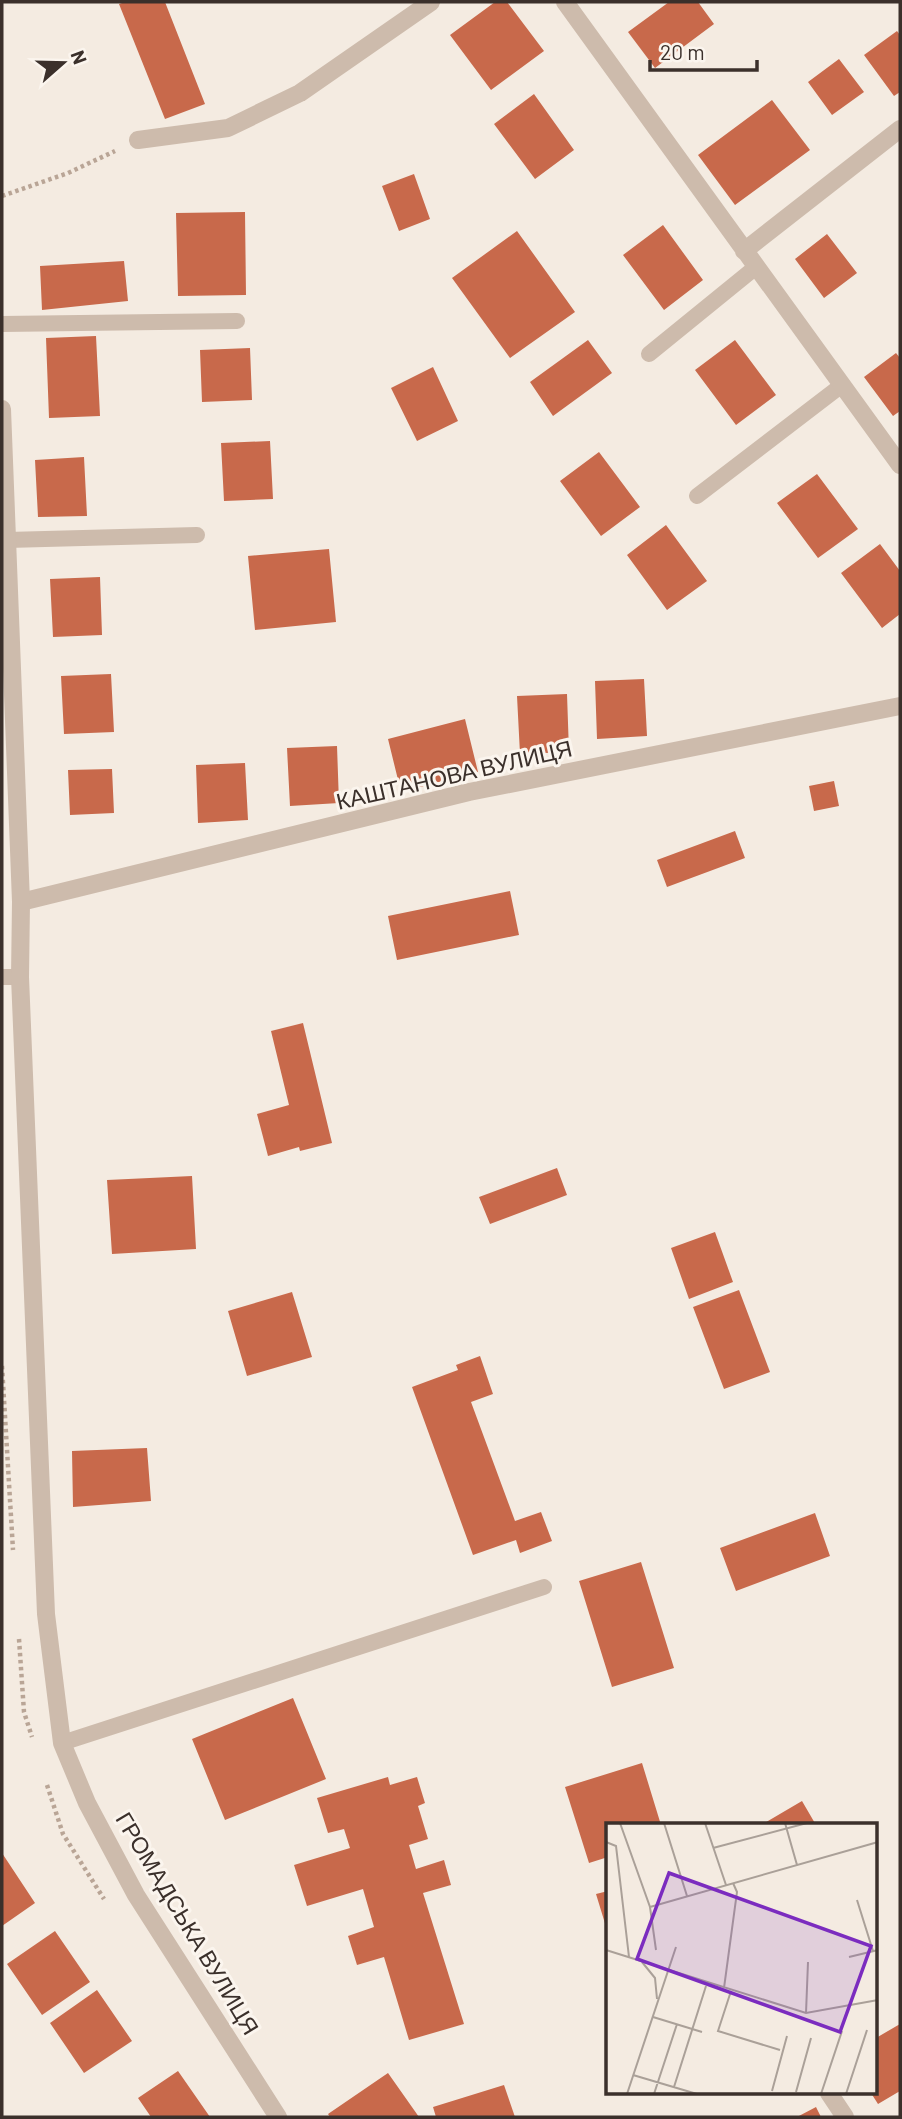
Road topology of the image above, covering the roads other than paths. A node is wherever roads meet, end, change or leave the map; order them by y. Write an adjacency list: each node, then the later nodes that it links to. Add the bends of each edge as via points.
1 (431, 2): 4 (street, via 300,93 228,128)
2 (565, 2): 5 (street)
3 (900, 130): 5 (street)
4 (138, 140)
5 (744, 250): 6 (street)
6 (756, 267): 9 (lane); 10 (street)
7 (237, 321): 8 (lane)
8 (2, 324)
9 (649, 354)
10 (842, 385): 12 (street); 13 (lane)
11 (2, 409): 15 (street, ГРОМАДСЬКА ВУЛИЦЯ)
12 (900, 465)
13 (697, 496)
14 (197, 535): 15 (lane)
15 (7, 540): 17 (street, ГРОМАДСЬКА ВУЛИЦЯ)
16 (900, 706): 17 (street, КАШТАНОВА ВУЛИЦЯ, via 469,792)
17 (21, 902): 19 (street, ГРОМАДСЬКА ВУЛИЦЯ)
18 (2, 977): 19 (lane)
19 (20, 977): 21 (street, ГРОМАДСЬКА ВУЛИЦЯ, via 46,1614)
20 (544, 1587): 21 (lane)
21 (62, 1743): 23 (street, ГРОМАДСЬКА ВУЛИЦЯ, via 86,1803 136,1895)
22 (829, 2094): 24 (street)
23 (278, 2117)
24 (845, 2117)

